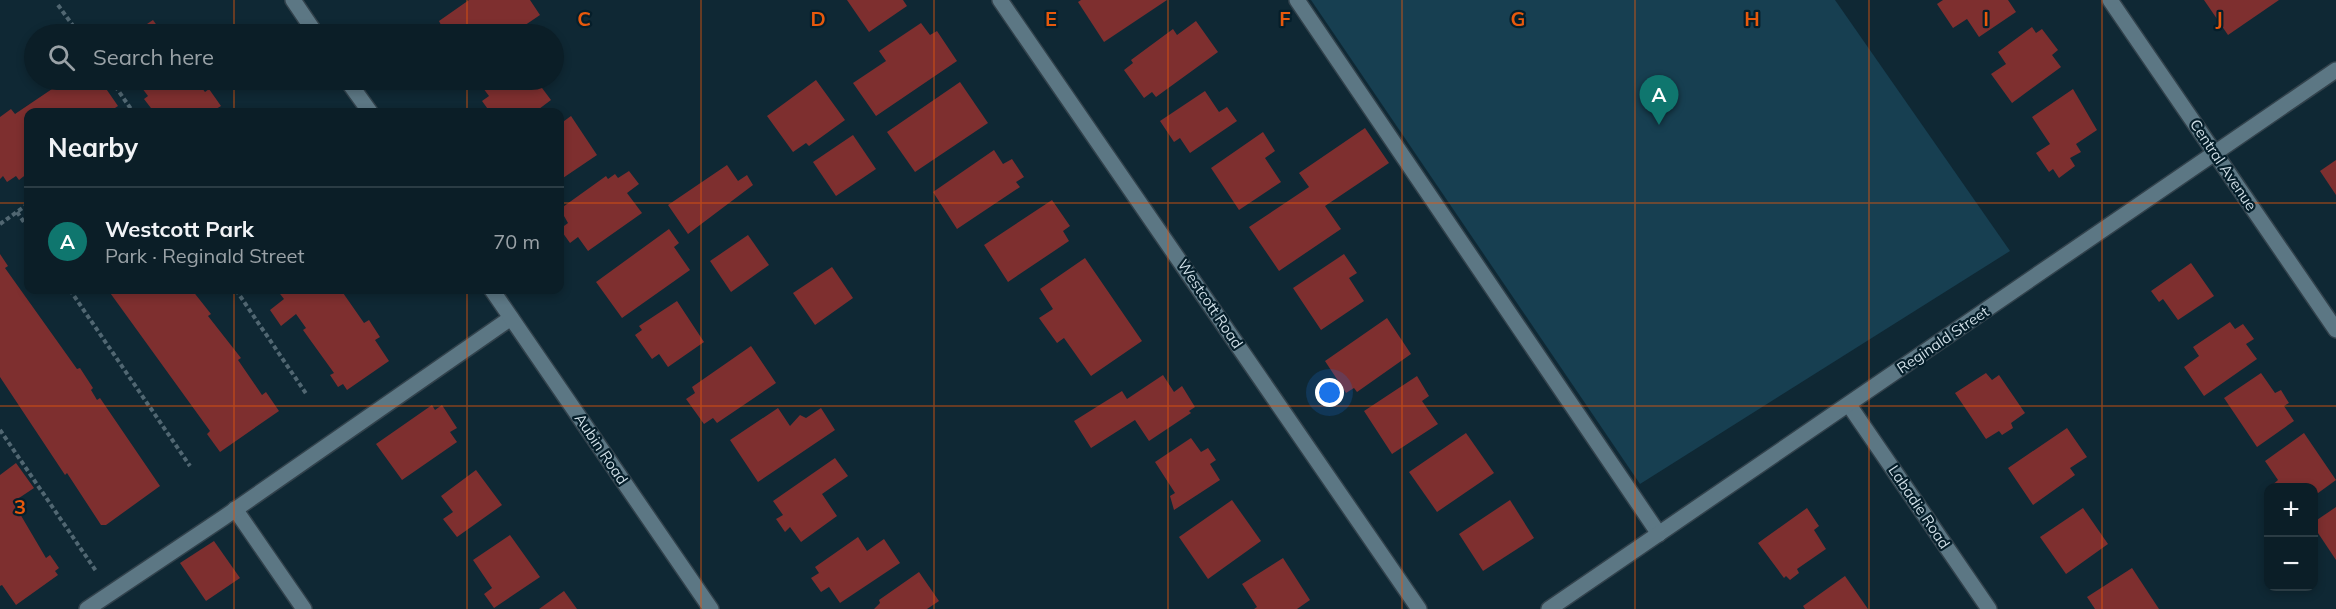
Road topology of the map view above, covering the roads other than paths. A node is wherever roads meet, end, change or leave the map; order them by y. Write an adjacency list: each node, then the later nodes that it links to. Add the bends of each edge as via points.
1 (293, 0): 5 (street)
2 (1000, 0): 19 (street, Westcott Road)
3 (1297, 0): 15 (street)
4 (2110, 0): 9 (street, Central Avenue)
5 (309, 24)
6 (2336, 70): 9 (street, Reginald Street)
7 (354, 90): 8 (street)
8 (367, 108)
9 (2215, 153): 12 (street, Central Avenue); 13 (street, Reginald Street)
10 (495, 294): 11 (street, Aubin Road)
11 (511, 318): 14 (street); 18 (street, Aubin Road)
12 (2336, 330)
13 (1849, 405): 15 (street, Reginald Street); 21 (street, Labadie Road)
14 (235, 509): 16 (street); 17 (street)
15 (1659, 534): 20 (street, Reginald Street)
16 (87, 609)
17 (304, 609)
18 (711, 609)
19 (1419, 609)
20 (1549, 609)
21 (1989, 609)

